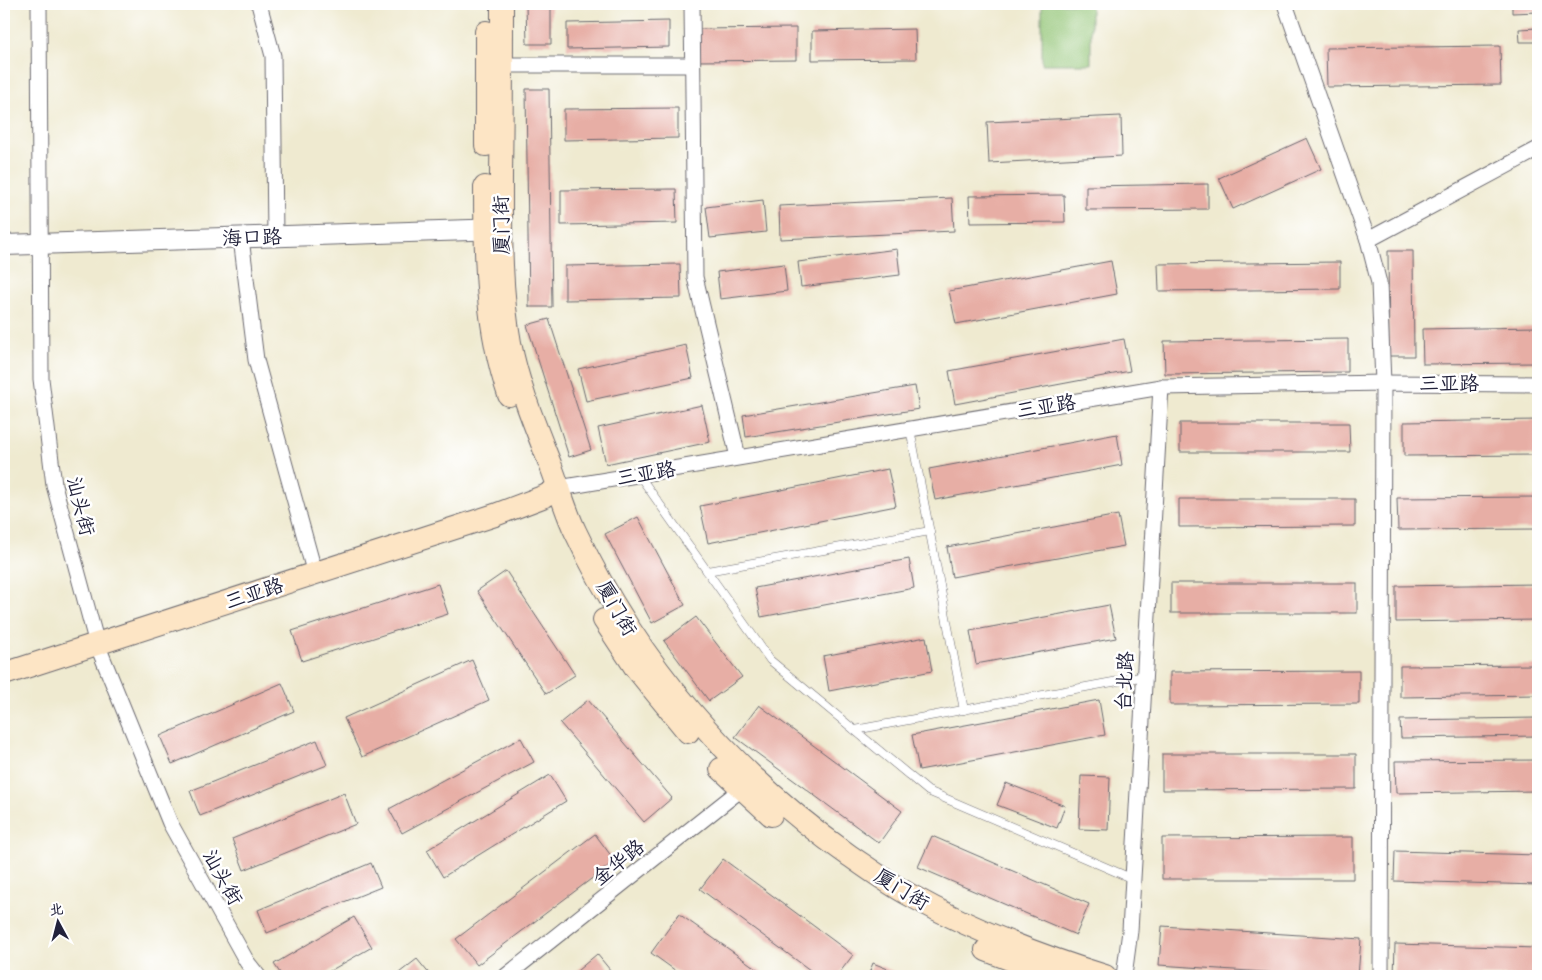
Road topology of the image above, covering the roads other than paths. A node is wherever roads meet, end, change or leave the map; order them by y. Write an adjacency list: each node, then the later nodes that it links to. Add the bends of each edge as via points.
1 (38, 4): 14 (street, 汕头街)
2 (259, 4): 11 (street, via 273,56)
3 (486, 4): 7 (main road, 厦门街)
4 (502, 4): 7 (main road, 厦门街)
5 (692, 4): 8 (street)
6 (1285, 4): 13 (street)
7 (494, 65): 8 (street); 10 (main road, 厦门街)
8 (692, 65): 20 (street, via 695,277)
9 (1538, 149): 13 (street)
10 (493, 229): 11 (street, 海口路); 22 (main road, 厦门街, via 511,346)
11 (275, 236): 12 (street, 海口路)
12 (241, 238): 14 (street, 海口路); 24 (street, via 256,360)
13 (1368, 240): 16 (street, via 1379,283)
14 (39, 244): 15 (street, 海口路); 26 (street, 汕头街, via 41,379 54,485)
15 (4, 245)
16 (1382, 382): 17 (street, 三亚路); 18 (street, 三亚路); 39 (street)
17 (1538, 384)
18 (1160, 387): 19 (street, 三亚路); 29 (street, 台北路)
19 (910, 429): 20 (street, 三亚路); 23 (lane)
20 (738, 457): 21 (street, 三亚路)
21 (638, 474): 22 (street, 三亚路); 25 (lane)
22 (549, 491): 24 (main road, 三亚路); 32 (main road, 厦门街, via 621,618 648,658)
23 (930, 531): 25 (lane); 30 (lane)
24 (312, 566): 26 (main road, 三亚路)
25 (707, 571): 31 (lane, via 770,660)
26 (95, 637): 27 (main road, 三亚路); 28 (main road, 三亚路); 34 (street, 汕头街, via 170,823 247,962)
27 (4, 660)
28 (4, 674)
29 (1145, 676): 30 (lane); 33 (street, 台北路)
30 (964, 710): 31 (lane)
31 (855, 730): 33 (lane, via 928,791)
32 (748, 784): 35 (street, 金华路); 36 (main road, 厦门街, via 803,842 896,906 981,948); 37 (main road, 厦门街, via 904,892 987,933)
33 (1133, 879): 38 (street, 台北路)
34 (258, 976)
35 (506, 976)
36 (1053, 976)
37 (1105, 976)
38 (1124, 976)
39 (1381, 976)

